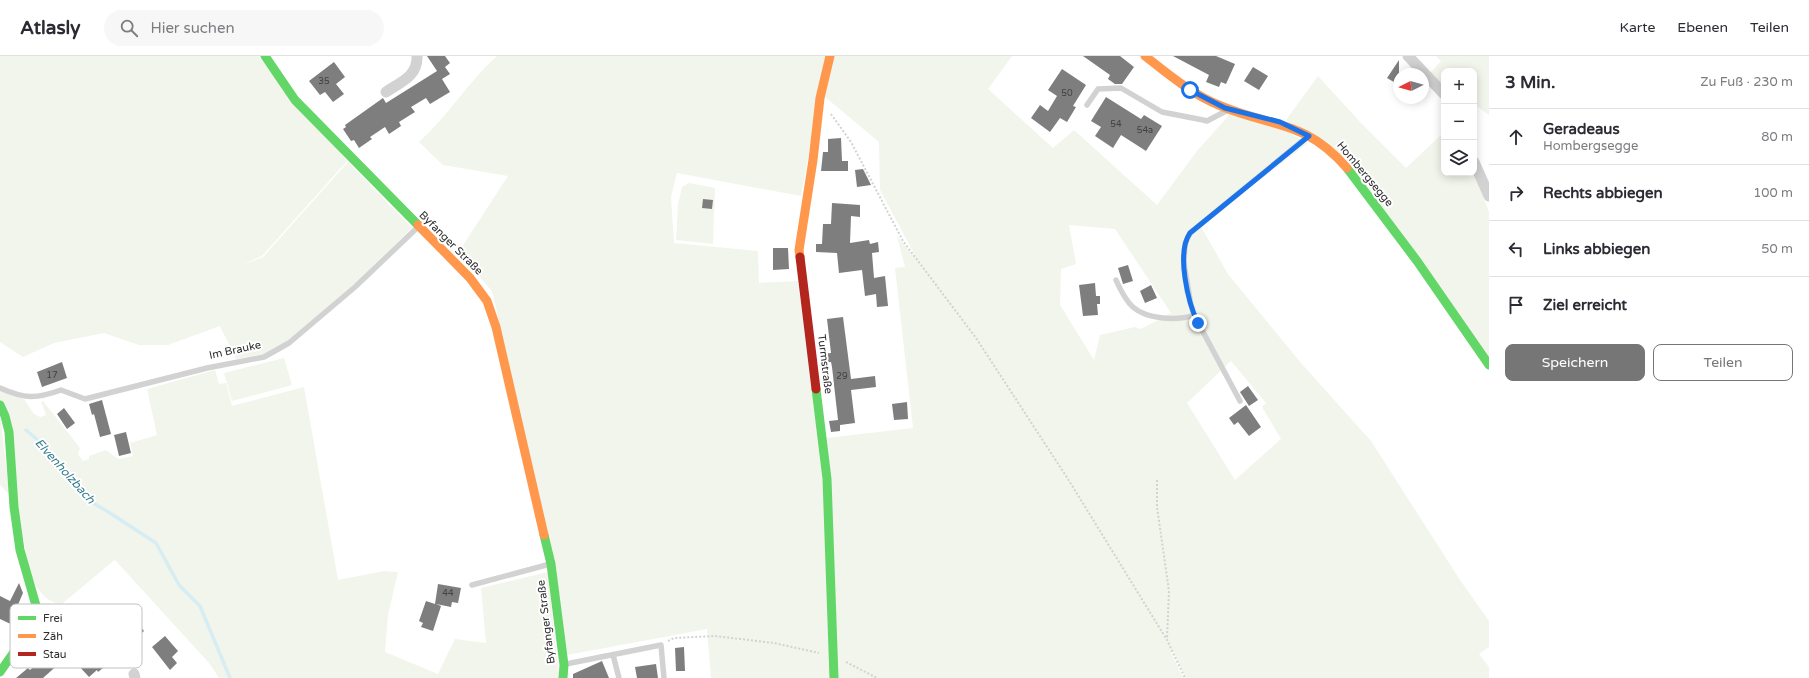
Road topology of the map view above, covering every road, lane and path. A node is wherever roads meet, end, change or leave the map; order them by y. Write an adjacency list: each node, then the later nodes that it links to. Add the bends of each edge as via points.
1 (264, 56): 14 (street, Byfanger Straße, via 295,100)
2 (417, 56): 7 (street, via 417,65 412,73)
3 (830, 56): 8 (street, Turmstraße)
4 (1145, 56): 10 (street, Hombergsegge, via 1190,90 1214,104)
5 (1408, 56): 6 (street)
6 (1441, 91)
7 (386, 92)
8 (820, 98): 25 (path, via 851,142 903,241 976,338 1068,479); 28 (street, Turmstraße, via 799,250 827,479)
9 (1086, 105): 10 (lane, via 1098,89 1121,88 1162,112 1207,121)
10 (1230, 109): 11 (street, Hombergsegge, via 1280,122)
11 (1309, 136): 16 (lane, via 1190,233 1186,239 1184,264); 17 (street, Hombergsegge, via 1335,155 1380,210)
12 (1477, 169): 13 (street)
13 (1489, 196)
14 (418, 226): 18 (lane, Im Brauke, via 319,318 289,343 264,357 207,368 85,399 61,390 29,398); 22 (street, Byfanger Straße, via 470,278 487,301 496,327)
15 (1116, 280): 16 (lane, via 1126,301 1144,315 1173,319)
16 (1194, 315): 19 (lane)
17 (1489, 365)
18 (0, 388)
19 (1240, 401)
20 (0, 406): 24 (street, via 6,415 9,428 11,491 19,550 26,579)
21 (1157, 480): 25 (path, via 1157,507 1170,592)
22 (551, 564): 23 (lane, Byfanger Straße); 30 (street, Byfanger Straße)
23 (472, 585)
24 (37, 604)
25 (1167, 640): 37 (path)
26 (661, 645): 27 (lane); 28 (path, via 674,638 715,636 774,643); 34 (lane)
27 (613, 655): 30 (lane); 33 (lane)
28 (832, 655): 35 (street, Turmstraße); 36 (path)
29 (10, 658): 31 (street)
30 (564, 665): 32 (street, Byfanger Straße)
31 (0, 672)
32 (563, 678)
33 (619, 678)
34 (664, 678)
35 (834, 678)
36 (877, 678)
37 (1185, 678)

